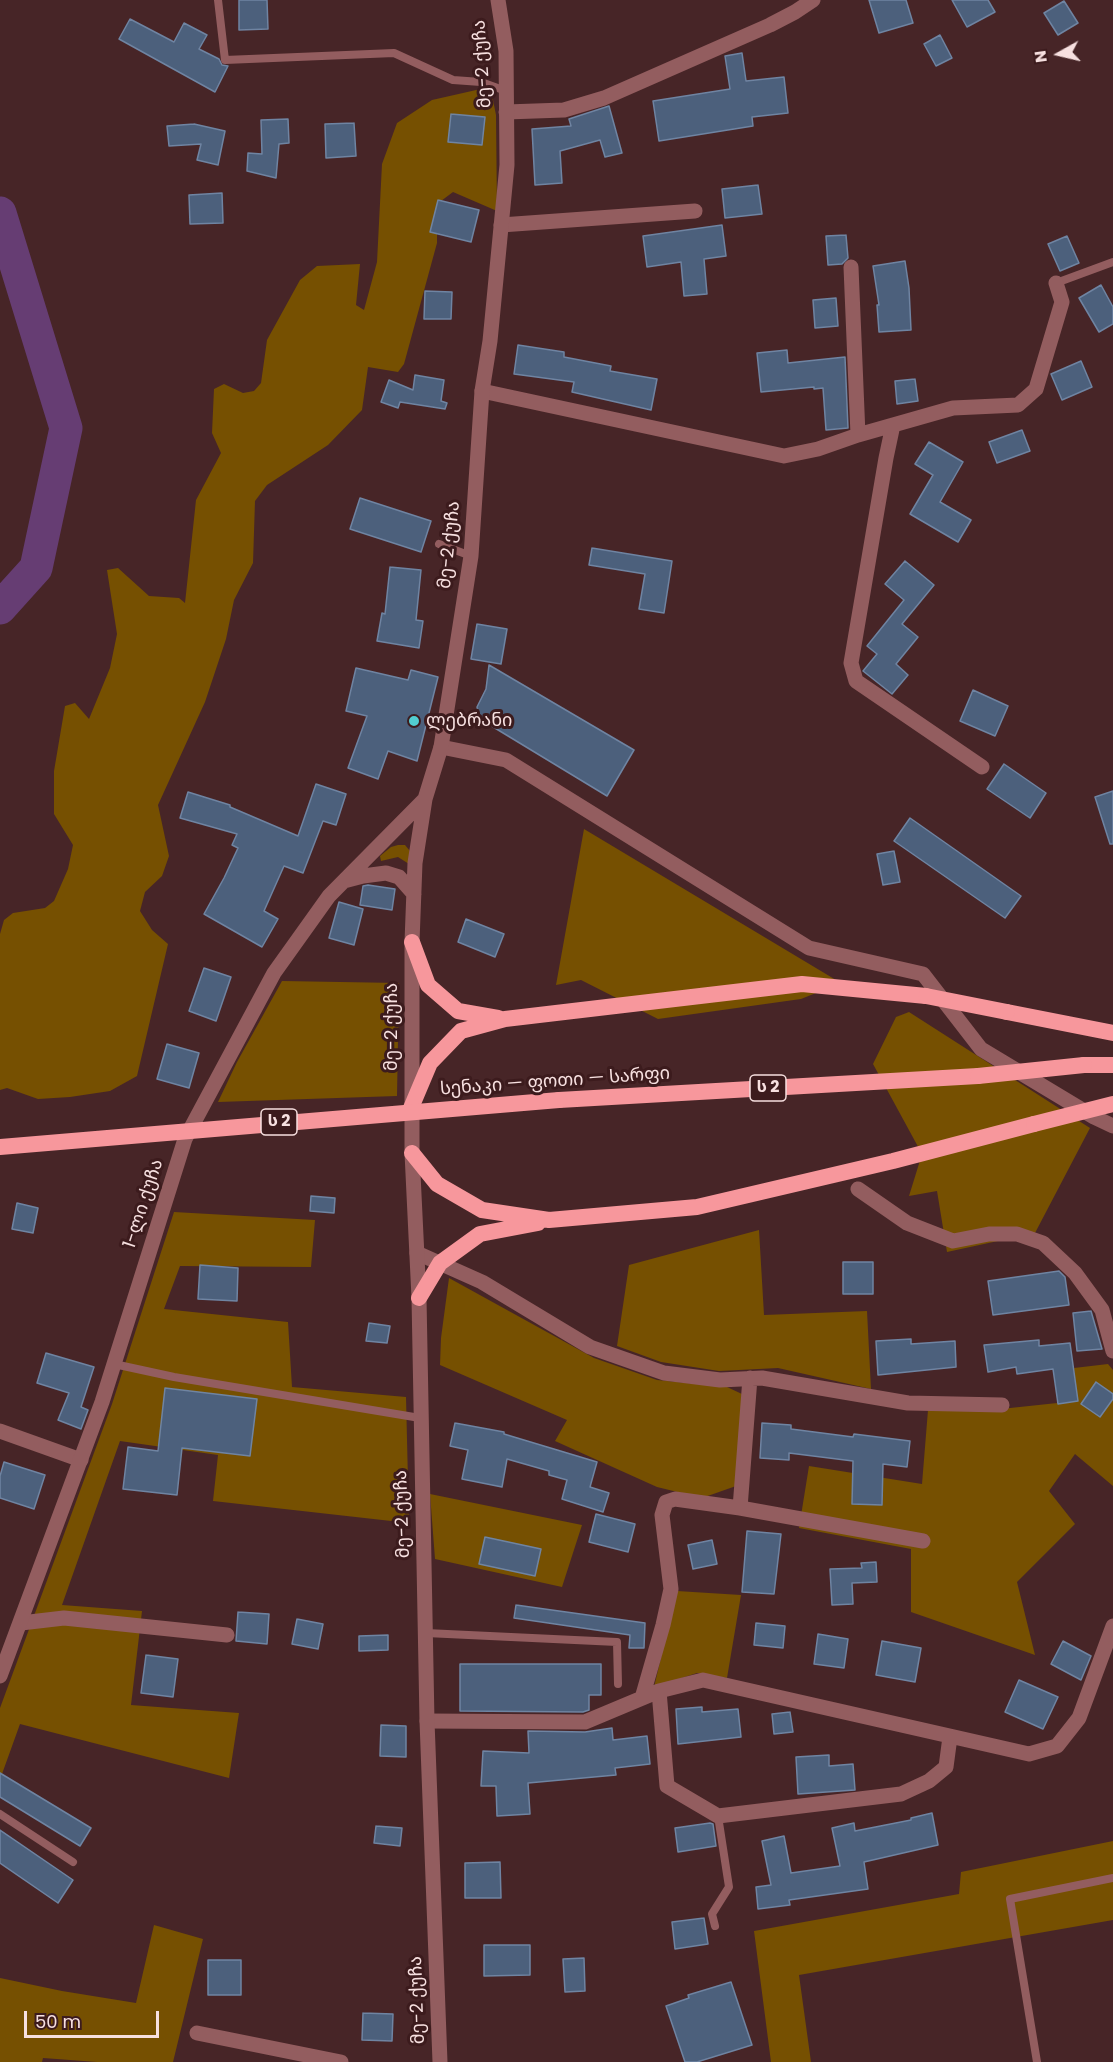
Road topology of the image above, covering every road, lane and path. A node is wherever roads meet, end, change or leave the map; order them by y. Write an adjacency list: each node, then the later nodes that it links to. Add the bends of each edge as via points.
1 (218, 0): 4 (lane, via 225,60 394,52 453,80 481,82)
2 (498, 0): 4 (street, მე-2 ქუჩა, via 506,51)
3 (813, 0): 5 (street, via 770,25 604,98 564,110)
4 (506, 92): 5 (street, მე-2 ქუჩა)
5 (506, 112): 7 (street, მე-2 ქუჩა, via 507,165)
6 (695, 211): 7 (street)
7 (501, 225): 11 (street, მე-2 ქუჩა)
8 (1113, 262): 10 (lane)
9 (851, 267): 13 (street)
10 (1056, 283): 12 (street, via 1062,302 1036,390 1018,405 953,408)
11 (482, 392): 13 (street, via 784,456); 15 (street, მე-2 ქუჩა)
12 (893, 425): 13 (street); 17 (street, via 851,663 856,681)
13 (858, 435)
14 (439, 544): 15 (lane)
15 (471, 556): 16 (street, მე-2 ქუჩა)
16 (441, 747): 18 (street, მე-2 ქუჩა); 27 (street, via 506,760 809,948 923,974 981,1049)
17 (982, 767)
18 (425, 799): 19 (street, 1-ლი ქუჩა); 20 (street, მე-2 ქუჩა)
19 (342, 882): 20 (street, via 386,873 399,878); 36 (street, 1-ლი ქუჩა, via 274,973 185,1139)
20 (414, 894): 21 (street, მე-2 ქუჩა)
21 (412, 942): 22 (highway, via 428,985 458,1011); 26 (street, მე-2 ქუჩა)
22 (505, 1019): 23 (highway, bridge, via 802,984 926,996); 26 (highway, via 461,1031 430,1063)
23 (1113, 1033)
24 (1113, 1065): 28 (highway, სენაკი — ფოთი — სარფი / ს 2, bridge, via 559,1100)
25 (1113, 1104): 31 (highway, bridge, via 697,1207)
26 (411, 1108): 29 (street, მე-2 ქუჩა)
27 (1113, 1126)
28 (0, 1147)
29 (412, 1154): 31 (highway, via 437,1184 482,1210); 32 (street, მე-2 ქუჩა)
30 (858, 1189): 35 (street, via 907,1223 953,1241 989,1234 1017,1234 1043,1243 1076,1273 1102,1310)
31 (549, 1220): 33 (highway, via 480,1234)
32 (417, 1253): 33 (street); 34 (street, მე-2 ქუჩა)
33 (440, 1263): 34 (highway); 37 (street, via 482,1281 590,1347 664,1373 720,1380)
34 (419, 1298): 39 (street, მე-2 ქუჩა)
35 (1113, 1351)
36 (114, 1364): 39 (lane); 41 (street, 1-ლი ქუჩა)
37 (750, 1378): 38 (street, via 908,1403); 42 (street)
38 (1002, 1405)
39 (420, 1419): 46 (street, მე-2 ქუჩა)
40 (0, 1431): 41 (street)
41 (81, 1460): 44 (street, 1-ლი ქუჩა)
42 (740, 1508): 43 (street); 51 (street, via 675,1499 666,1502 662,1515 671,1589)
43 (923, 1541)
44 (21, 1623): 47 (street, via 64,1618); 48 (street, 1-ლი ქუჩა)
45 (1113, 1626): 53 (street, via 1079,1718 1057,1746 1029,1754)
46 (426, 1633): 49 (lane, via 617,1642); 52 (street, მე-2 ქუჩა)
47 (227, 1635)
48 (0, 1676)
49 (618, 1684)
50 (659, 1691): 51 (street); 53 (street, via 702,1680); 55 (street, via 667,1786)
51 (642, 1698): 52 (street, via 585,1722)
52 (428, 1721): 61 (street, მე-2 ქუჩა)
53 (950, 1737): 55 (street, via 946,1767 929,1781 901,1794)
54 (0, 1814): 56 (lane)
55 (718, 1816): 58 (lane, via 729,1887 712,1914)
56 (73, 1862)
57 (1113, 1878): 62 (lane, via 1010,1899)
58 (715, 1926)
59 (197, 2033): 60 (street)
60 (341, 2062)
61 (440, 2062)
62 (1037, 2062)

